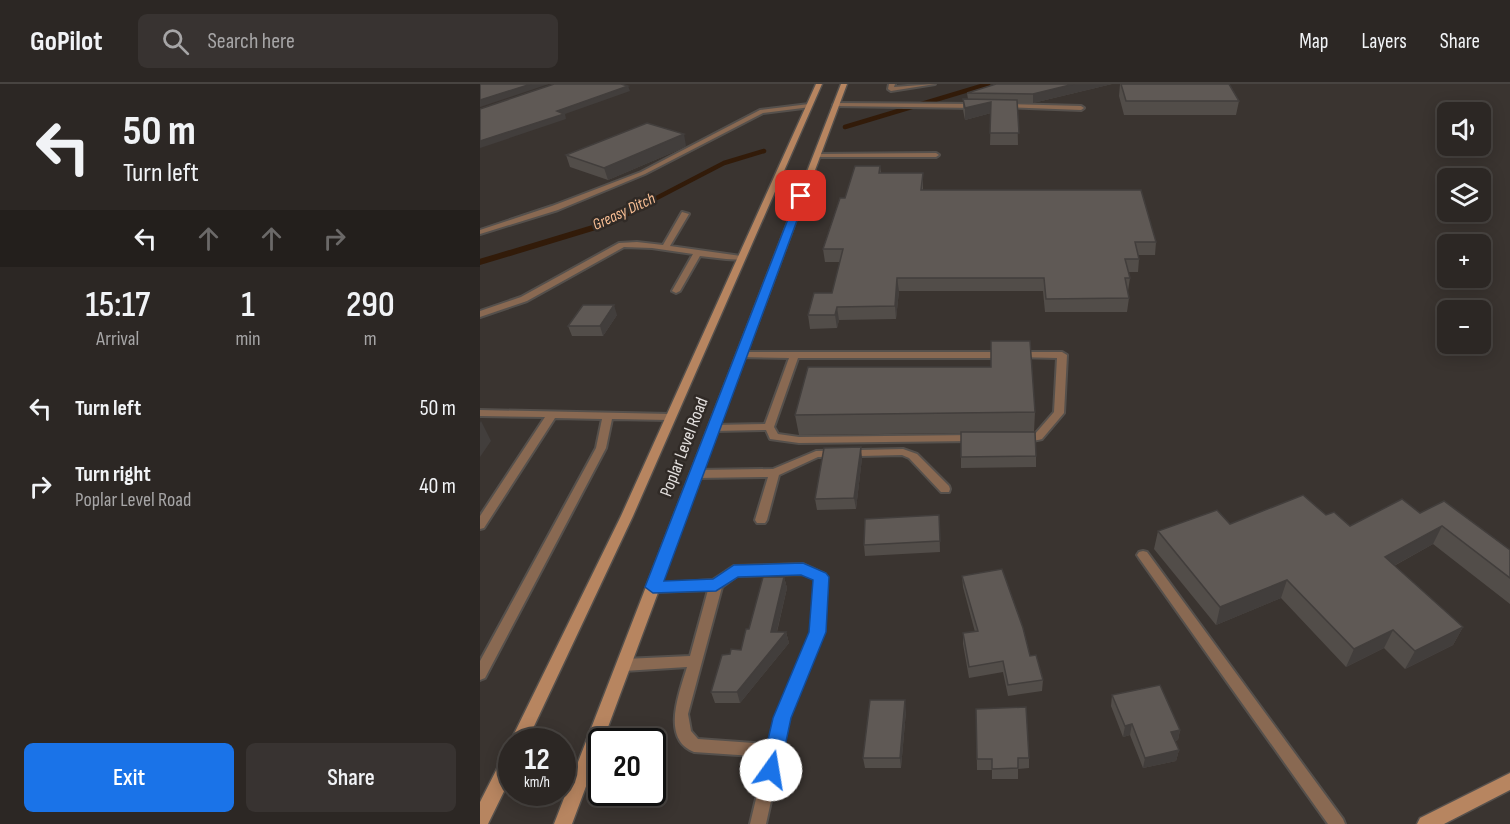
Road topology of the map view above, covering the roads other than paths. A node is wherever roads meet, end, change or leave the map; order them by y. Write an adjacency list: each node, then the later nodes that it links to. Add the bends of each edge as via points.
1 (819, 84): 6 (main road, Poplar Level Road)
2 (844, 84): 5 (main road, Poplar Level Road)
3 (892, 84): 4 (lane, via 891,89)
4 (932, 84)
5 (836, 105): 7 (lane); 11 (main road, Poplar Level Road)
6 (809, 106): 13 (lane, via 762,111 644,173); 16 (main road, Poplar Level Road)
7 (980, 106)
8 (991, 106): 9 (lane)
9 (1081, 108)
10 (936, 155): 11 (lane)
11 (817, 156): 19 (main road, Poplar Level Road)
12 (685, 214): 14 (lane)
13 (480, 232)
14 (665, 248): 15 (lane); 18 (lane, via 622,245 524,299)
15 (697, 254): 16 (lane); 17 (lane)
16 (741, 258): 24 (main road, Poplar Level Road)
17 (676, 291)
18 (480, 314)
19 (742, 355): 20 (lane); 26 (main road, Poplar Level Road)
20 (794, 356): 25 (lane); 28 (lane, via 1062,355 1059,413 1038,437)
21 (480, 414): 22 (lane)
22 (552, 415): 23 (lane); 33 (lane)
23 (608, 416): 24 (lane); 39 (lane, via 601,448)
24 (670, 417): 40 (main road, Poplar Level Road)
25 (769, 427): 26 (lane); 27 (lane, via 774,436 798,440)
26 (714, 428): 30 (main road, Poplar Level Road)
27 (990, 437)
28 (1014, 437)
29 (774, 473): 30 (lane); 31 (lane, via 816,454 903,452 913,456); 32 (lane)
30 (696, 474): 36 (main road, Poplar Level Road)
31 (945, 489)
32 (761, 520)
33 (480, 525)
34 (1143, 555): 47 (lane)
35 (716, 585): 36 (lane); 37 (lane); 41 (lane, via 734,571 803,569 821,577 817,632 782,718)
36 (653, 587): 38 (main road, Poplar Level Road)
37 (696, 661): 38 (lane); 41 (lane, via 681,714 684,734 694,745)
38 (624, 665): 45 (main road, Poplar Level Road)
39 (480, 674)
40 (525, 728)
41 (775, 751): 46 (lane)
42 (1510, 781): 48 (main road)
43 (498, 784): 44 (main road)
44 (480, 821)
45 (563, 824)
46 (758, 824)
47 (1337, 824)
48 (1426, 824)

